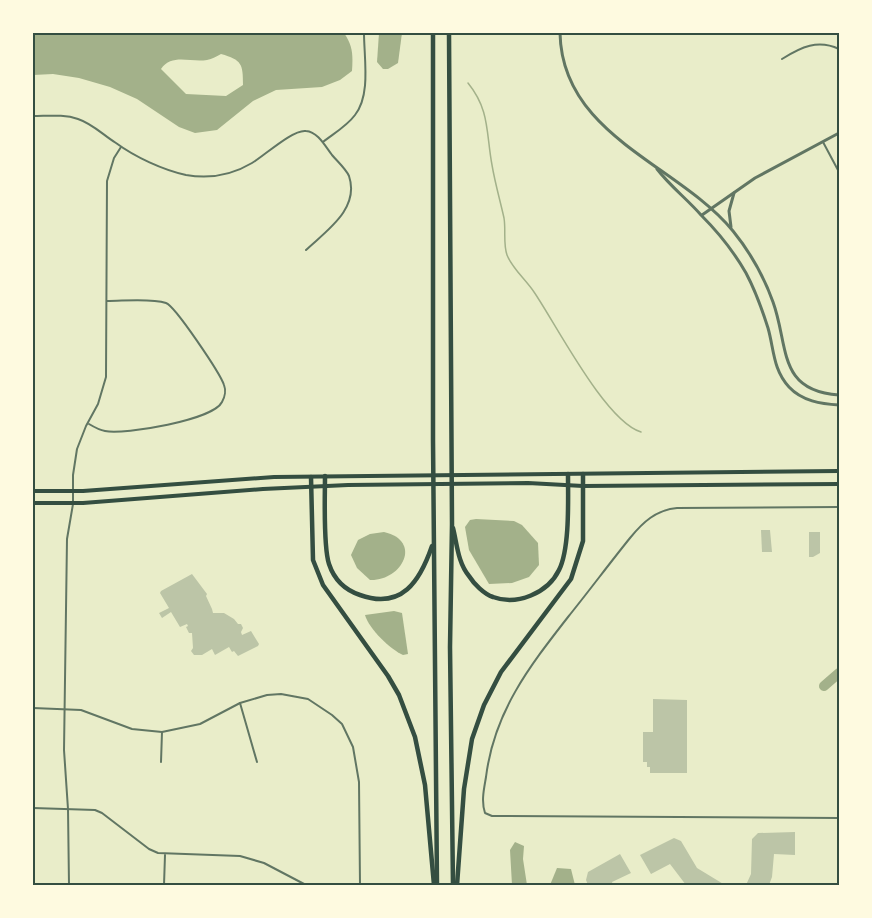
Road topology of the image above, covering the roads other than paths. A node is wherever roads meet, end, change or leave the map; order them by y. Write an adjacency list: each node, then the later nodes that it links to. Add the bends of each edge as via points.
1 (364, 33): 9 (street, via 361,107 351,121)
2 (433, 33): 39 (highway)
3 (449, 33): 38 (highway)
4 (560, 33): 12 (street, via 564,61 585,106 609,131)
5 (839, 50): 6 (street, via 815,44)
6 (782, 58)
7 (33, 116): 11 (street, via 65,116 89,123)
8 (839, 133): 10 (street)
9 (323, 142): 11 (street, via 301,131 242,169 214,176 185,174); 18 (street, via 348,175 351,195 343,214)
10 (823, 142): 13 (street); 14 (street)
11 (121, 147): 19 (street, via 107,181)
12 (656, 168): 15 (street); 16 (street)
13 (839, 172)
14 (735, 191): 15 (street); 17 (street, via 729,212)
15 (712, 208): 16 (street); 17 (street)
16 (701, 215): 21 (street, via 735,256 753,288 780,376 806,399)
17 (731, 229): 20 (street, via 765,282 791,371 811,389)
18 (306, 250)
19 (107, 301): 22 (street, via 106,377); 22 (street, via 168,303 220,378 225,392 220,406 208,414 143,430 104,431)
20 (839, 395)
21 (839, 405)
22 (88, 423): 34 (street, via 75,455)
23 (839, 471): 25 (main road)
24 (568, 474): 25 (main road); 26 (main road); 29 (highway)
25 (583, 474): 32 (highway)
26 (325, 476): 27 (main road); 31 (highway)
27 (311, 477): 30 (highway); 34 (main road)
28 (839, 484): 32 (main road)
29 (568, 485): 31 (main road); 32 (main road); 38 (highway, via 562,563 552,581 520,600 493,597 472,580 462,563)
30 (312, 486): 31 (main road); 36 (main road); 54 (highway, via 314,560 323,585 388,676 416,737)
31 (325, 486): 39 (highway, via 328,562 340,583 351,591 375,599 395,597 420,574)
32 (583, 486): 55 (highway, via 583,541 571,579 501,672 472,739)
33 (33, 490): 34 (main road)
34 (73, 491): 36 (street)
35 (33, 503): 36 (main road)
36 (73, 504): 42 (street, via 67,539)
37 (839, 507): 48 (street, via 677,508 646,520 514,691 489,759 483,797 485,813 512,816)
38 (452, 524): 55 (highway, via 450,646)
39 (434, 540): 54 (highway)
40 (240, 703): 43 (street, via 200,724); 45 (street); 53 (street, via 267,695 295,695 320,706 342,724 353,747 358,771)
41 (33, 708): 42 (street)
42 (65, 709): 43 (street, via 89,712 132,729); 47 (street)
43 (162, 732): 44 (street)
44 (161, 762)
45 (257, 762)
46 (33, 808): 47 (street)
47 (69, 809): 49 (street, via 102,813 149,849); 50 (street)
48 (839, 818)
49 (165, 855): 51 (street); 52 (street, via 253,859)
50 (69, 885)
51 (164, 885)
52 (306, 885)
53 (360, 885)
54 (435, 885)
55 (455, 885)

